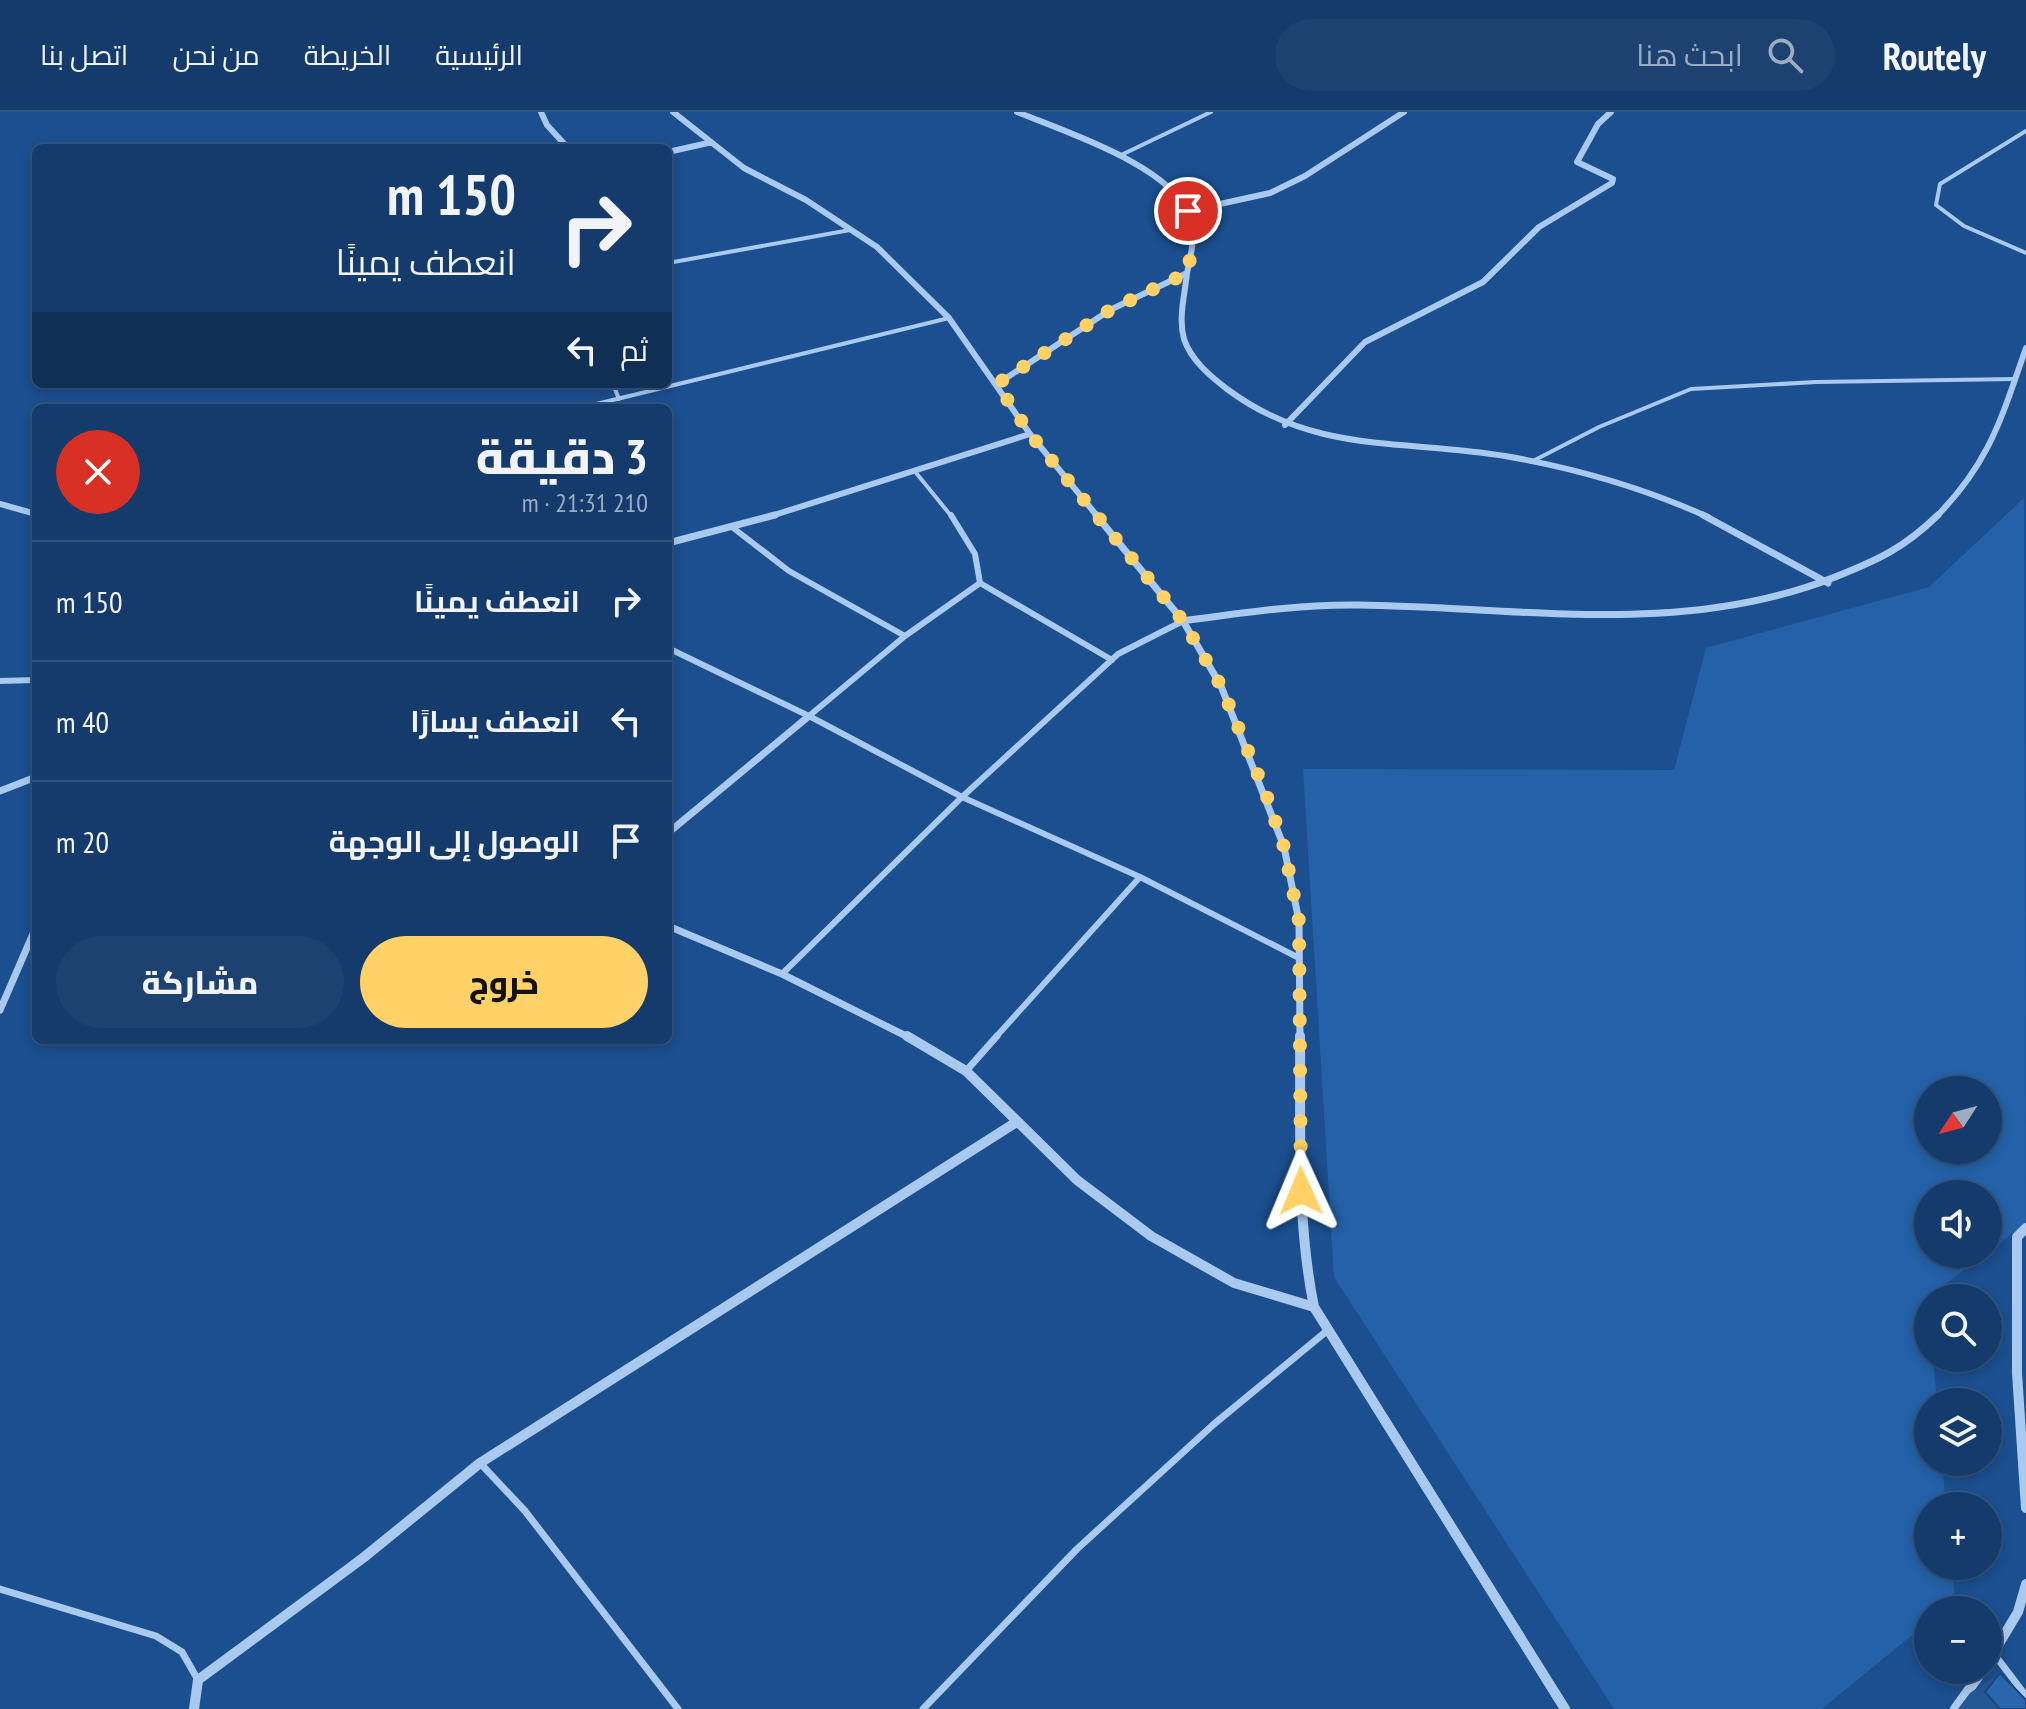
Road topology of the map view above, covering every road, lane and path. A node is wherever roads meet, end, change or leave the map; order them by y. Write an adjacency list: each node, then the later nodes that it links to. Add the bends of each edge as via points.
1 (541, 112): 9 (street)
2 (673, 112): 8 (street)
3 (1017, 112): 11 (street)
4 (1211, 112): 11 (lane)
5 (1404, 112): 12 (street, via 1270,193)
6 (1611, 112): 27 (street, via 1598,124 1577,162 1612,183 1539,227 1483,282 1365,342)
7 (2026, 131): 14 (lane, via 1940,184 1936,205 1964,226)
8 (708, 143): 10 (street); 13 (street)
9 (564, 144)
10 (672, 151)
11 (1119, 156): 12 (street, via 1177,196)
12 (1188, 211): 16 (street, via 1193,245)
13 (850, 230): 15 (lane); 17 (street, via 877,247)
14 (2026, 253)
15 (672, 262)
16 (1187, 273): 21 (street, via 1110,310); 27 (street, via 1180,323 1189,351 1255,413)
17 (949, 318): 21 (street); 22 (lane)
18 (2026, 348): 19 (street)
19 (2015, 379): 20 (street); 29 (lane, via 1691,389); 36 (street, via 1970,480 1902,547)
20 (2026, 383)
21 (997, 384): 28 (street)
22 (672, 386)
23 (615, 388): 25 (lane)
24 (664, 388): 25 (lane)
25 (619, 399): 26 (lane)
26 (597, 404)
27 (1285, 425): 29 (street, via 1350,443 1493,454)
28 (1030, 434): 30 (street); 37 (street)
29 (1529, 463): 36 (street, via 1615,483 1698,511 1777,550)
30 (917, 474): 33 (street); 35 (lane, via 967,541 981,571)
31 (0, 504): 32 (street)
32 (32, 513)
33 (732, 527): 34 (street); 38 (lane, via 789,571)
34 (672, 542)
35 (980, 583): 38 (lane); 40 (lane)
36 (1828, 583): 37 (street, via 1770,601 1652,614 1530,615 1364,605 1297,606)
37 (1183, 621): 40 (lane, via 1135,642); 51 (street, via 1221,686 1284,847 1299,921)
38 (905, 636): 43 (lane)
39 (672, 650): 43 (lane)
40 (1112, 660): 46 (lane)
41 (32, 680): 42 (lane)
42 (0, 681)
43 (809, 716): 46 (lane); 47 (street)
44 (32, 779): 45 (street)
45 (0, 791)
46 (962, 797): 48 (lane); 52 (lane)
47 (672, 830)
48 (1140, 877): 51 (lane); 54 (lane)
49 (672, 928): 52 (street)
50 (32, 936): 53 (street)
51 (1299, 958): 57 (street, via 1301,1191)
52 (782, 974): 54 (street, via 881,1021)
53 (0, 1010)
54 (966, 1071): 55 (street)
55 (1015, 1123): 57 (street, via 1077,1180 1151,1236 1234,1283); 59 (street)
56 (2026, 1228): 60 (street, via 2017,1237 2016,1274 2018,1431)
57 (1314, 1307): 58 (street)
58 (1328, 1330): 70 (lane, via 1214,1424 1077,1549); 71 (street)
59 (480, 1463): 65 (street); 69 (lane, via 525,1511)
60 (2026, 1508)
61 (2026, 1584): 63 (street)
62 (0, 1589): 65 (lane, via 174,1645)
63 (2002, 1639)
64 (2002, 1670): 67 (lane)
65 (198, 1680): 68 (street)
66 (1973, 1684): 72 (street)
67 (2026, 1696)
68 (194, 1709)
69 (678, 1709)
70 (923, 1709)
71 (1565, 1709)
72 (1955, 1709)

